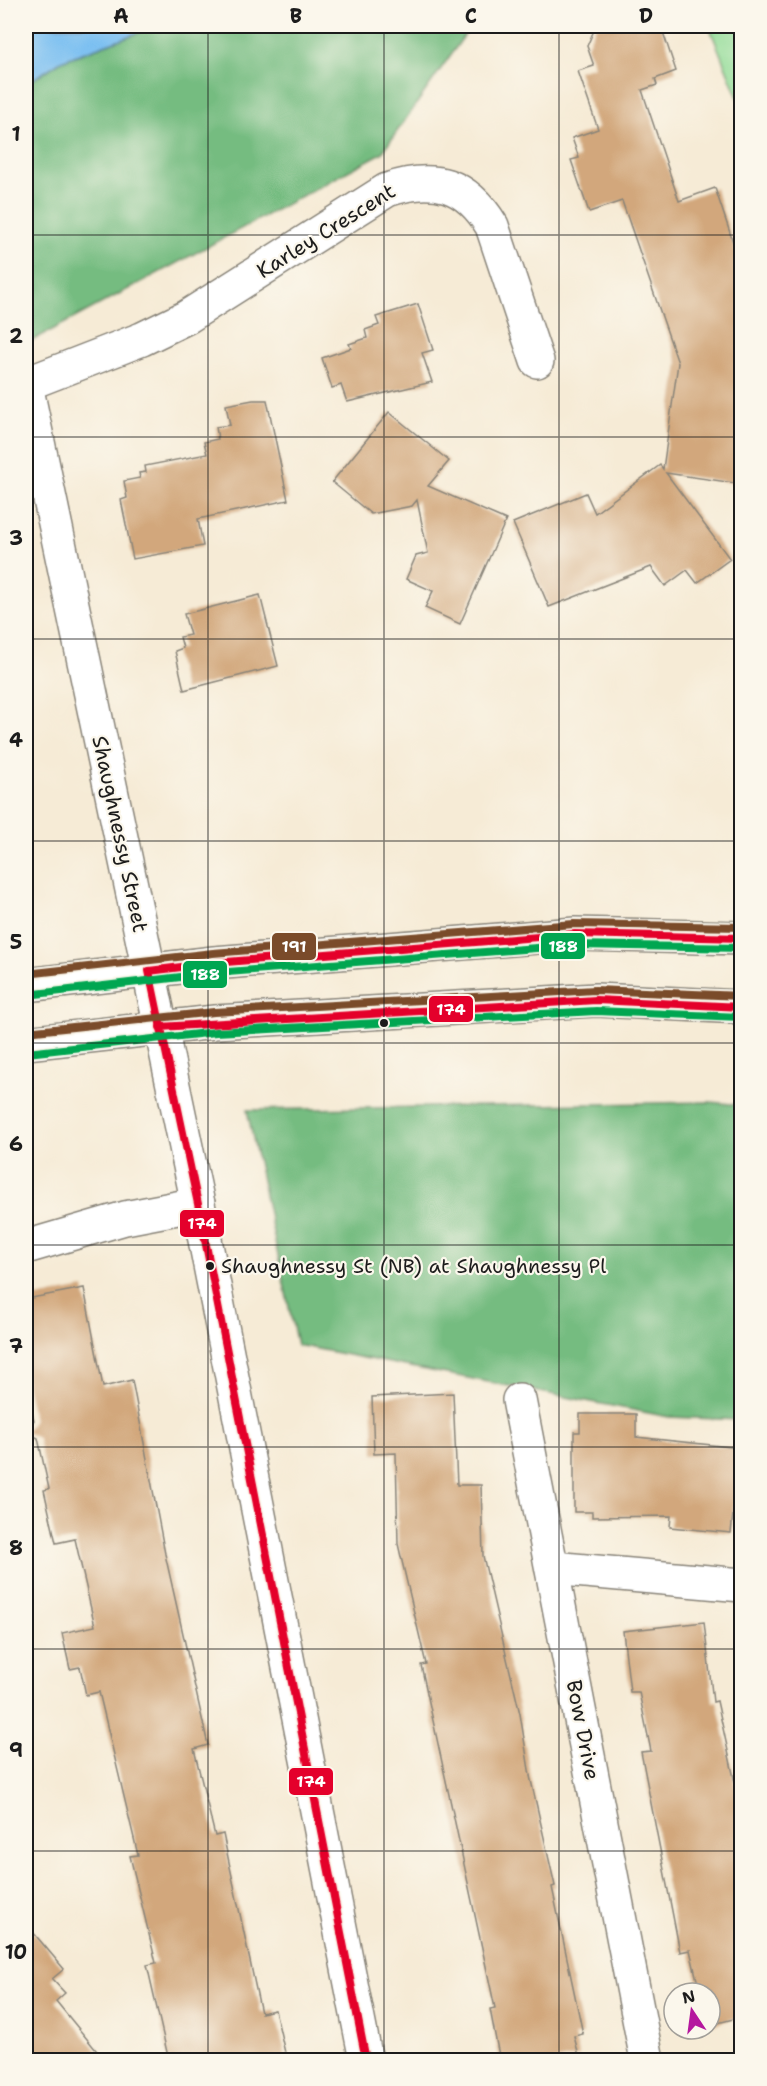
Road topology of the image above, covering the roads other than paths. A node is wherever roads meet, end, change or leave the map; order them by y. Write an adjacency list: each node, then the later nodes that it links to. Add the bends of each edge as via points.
1 (537, 361): 2 (street, Karley Crescent, via 492,226 482,210 470,197 446,184 417,183 387,190 187,317)
2 (26, 385): 4 (street, Shaughnessy Street)
3 (741, 938): 4 (street, via 575,934)
4 (149, 971): 5 (street); 7 (street, Shaughnessy Street)
5 (26, 985)
6 (741, 1006): 7 (street, via 596,1000)
7 (160, 1027): 8 (street); 9 (street, Shaughnessy Street)
8 (26, 1043)
9 (198, 1204): 10 (street, via 125,1218); 14 (street, Shaughnessy Street)
10 (26, 1247)
11 (519, 1400): 12 (street, Bow Drive)
12 (552, 1568): 13 (street); 15 (street, Bow Drive)
13 (741, 1585)
14 (366, 2061)
15 (647, 2061)

